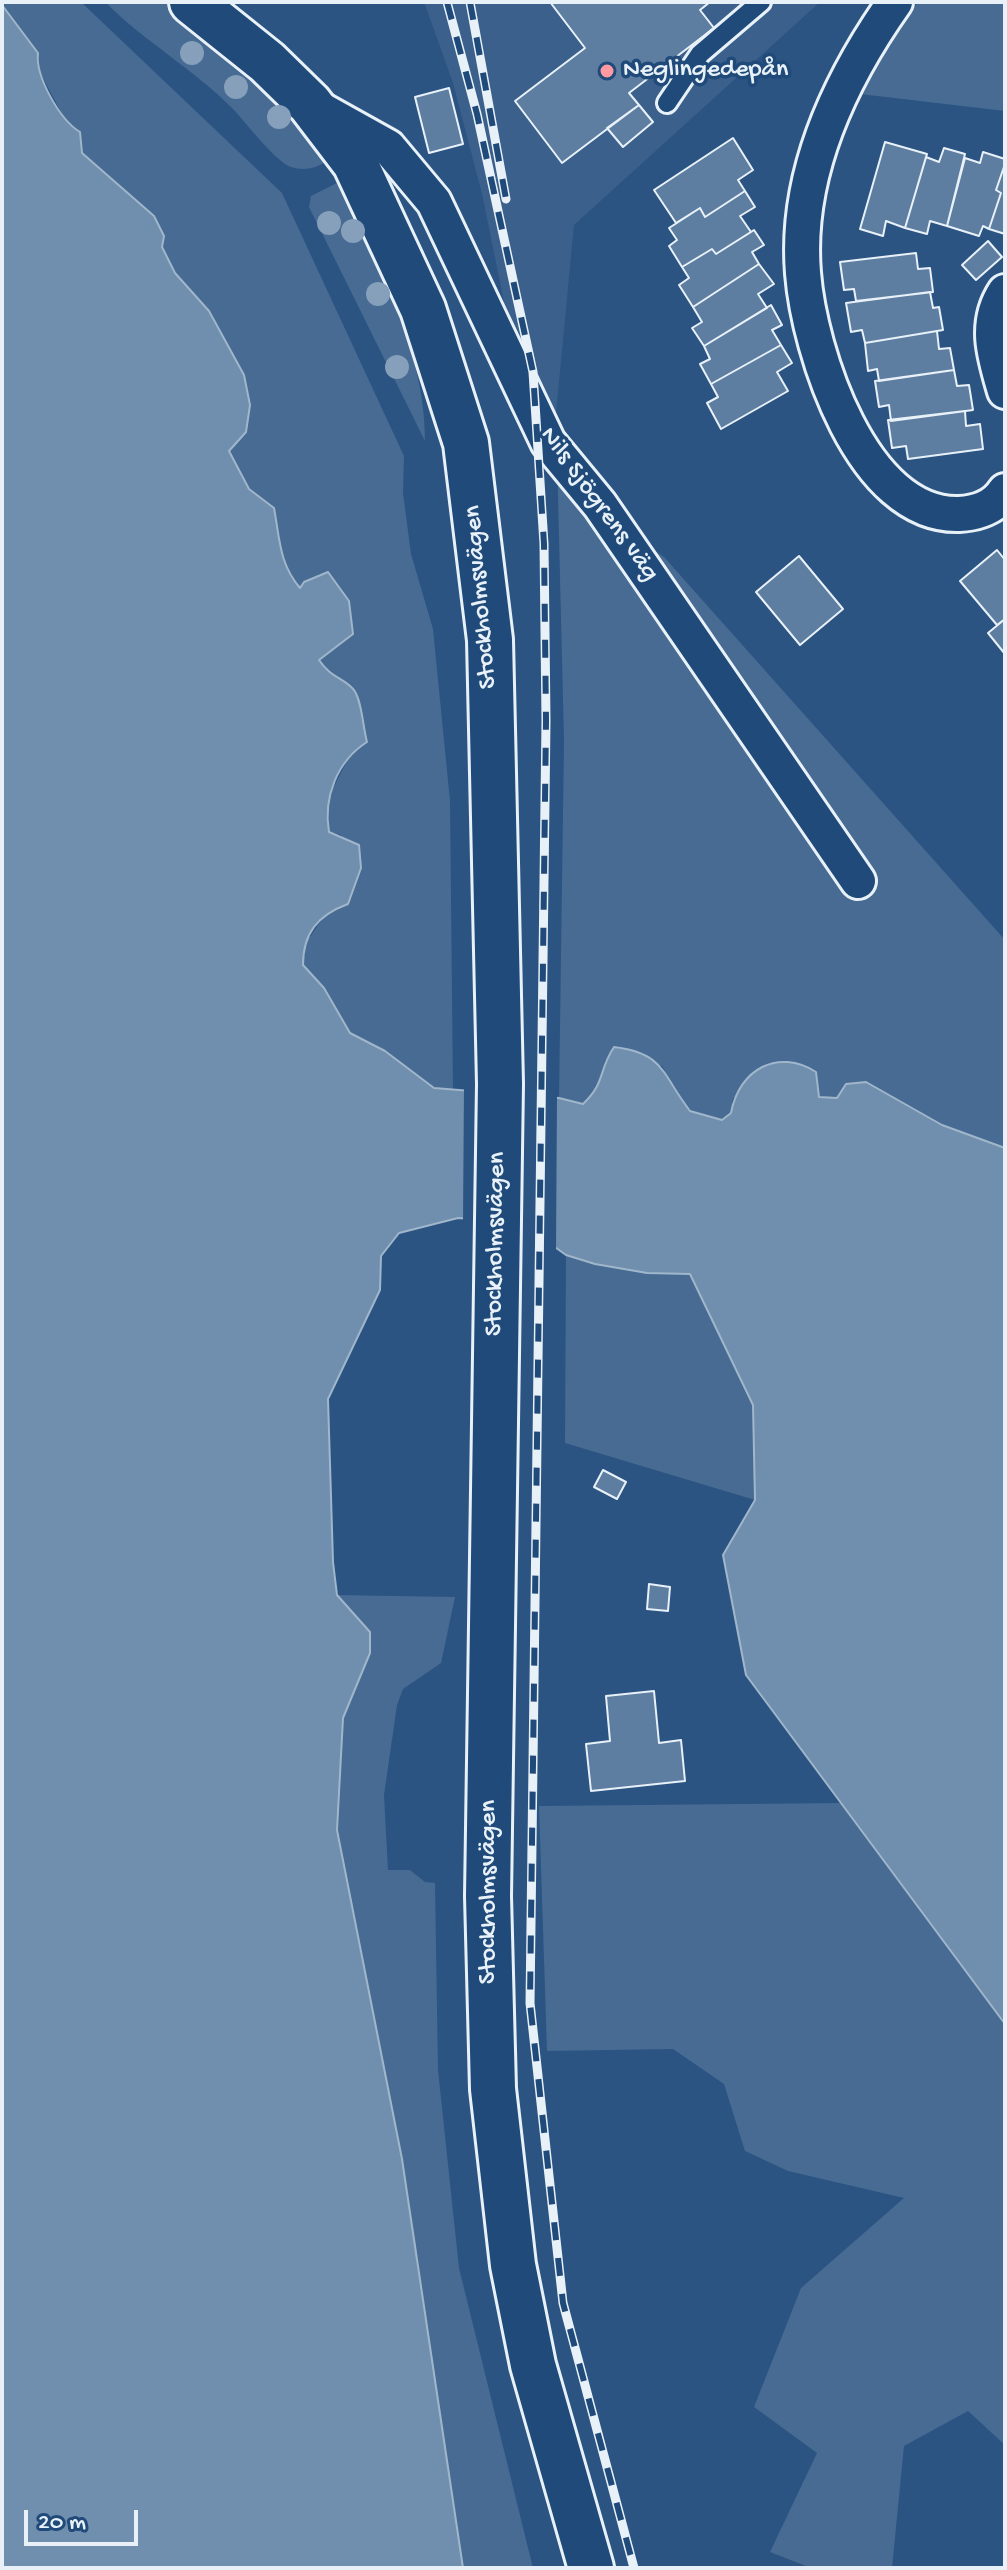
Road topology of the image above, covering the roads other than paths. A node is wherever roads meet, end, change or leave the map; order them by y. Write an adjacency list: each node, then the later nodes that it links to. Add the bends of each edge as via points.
1 (192, 2): 5 (main road, Stockholmsvägen)
2 (761, 2): 4 (lane, via 700,54)
3 (895, 2): 8 (street, via 831,112 808,187 803,272 821,368 862,451 900,496 943,514 973,514 998,501)
4 (667, 103)
5 (310, 104): 9 (street, Nils Sjögrens väg, via 388,147 434,202 548,442 600,505); 10 (main road, Stockholmsvägen, via 355,163 423,309 466,443 490,640 500,1084 488,1896 493,2089 513,2265 533,2365)
6 (1005, 292): 7 (street, via 991,326)
7 (1005, 391)
8 (1005, 491)
9 (858, 881)
10 (591, 2568)

